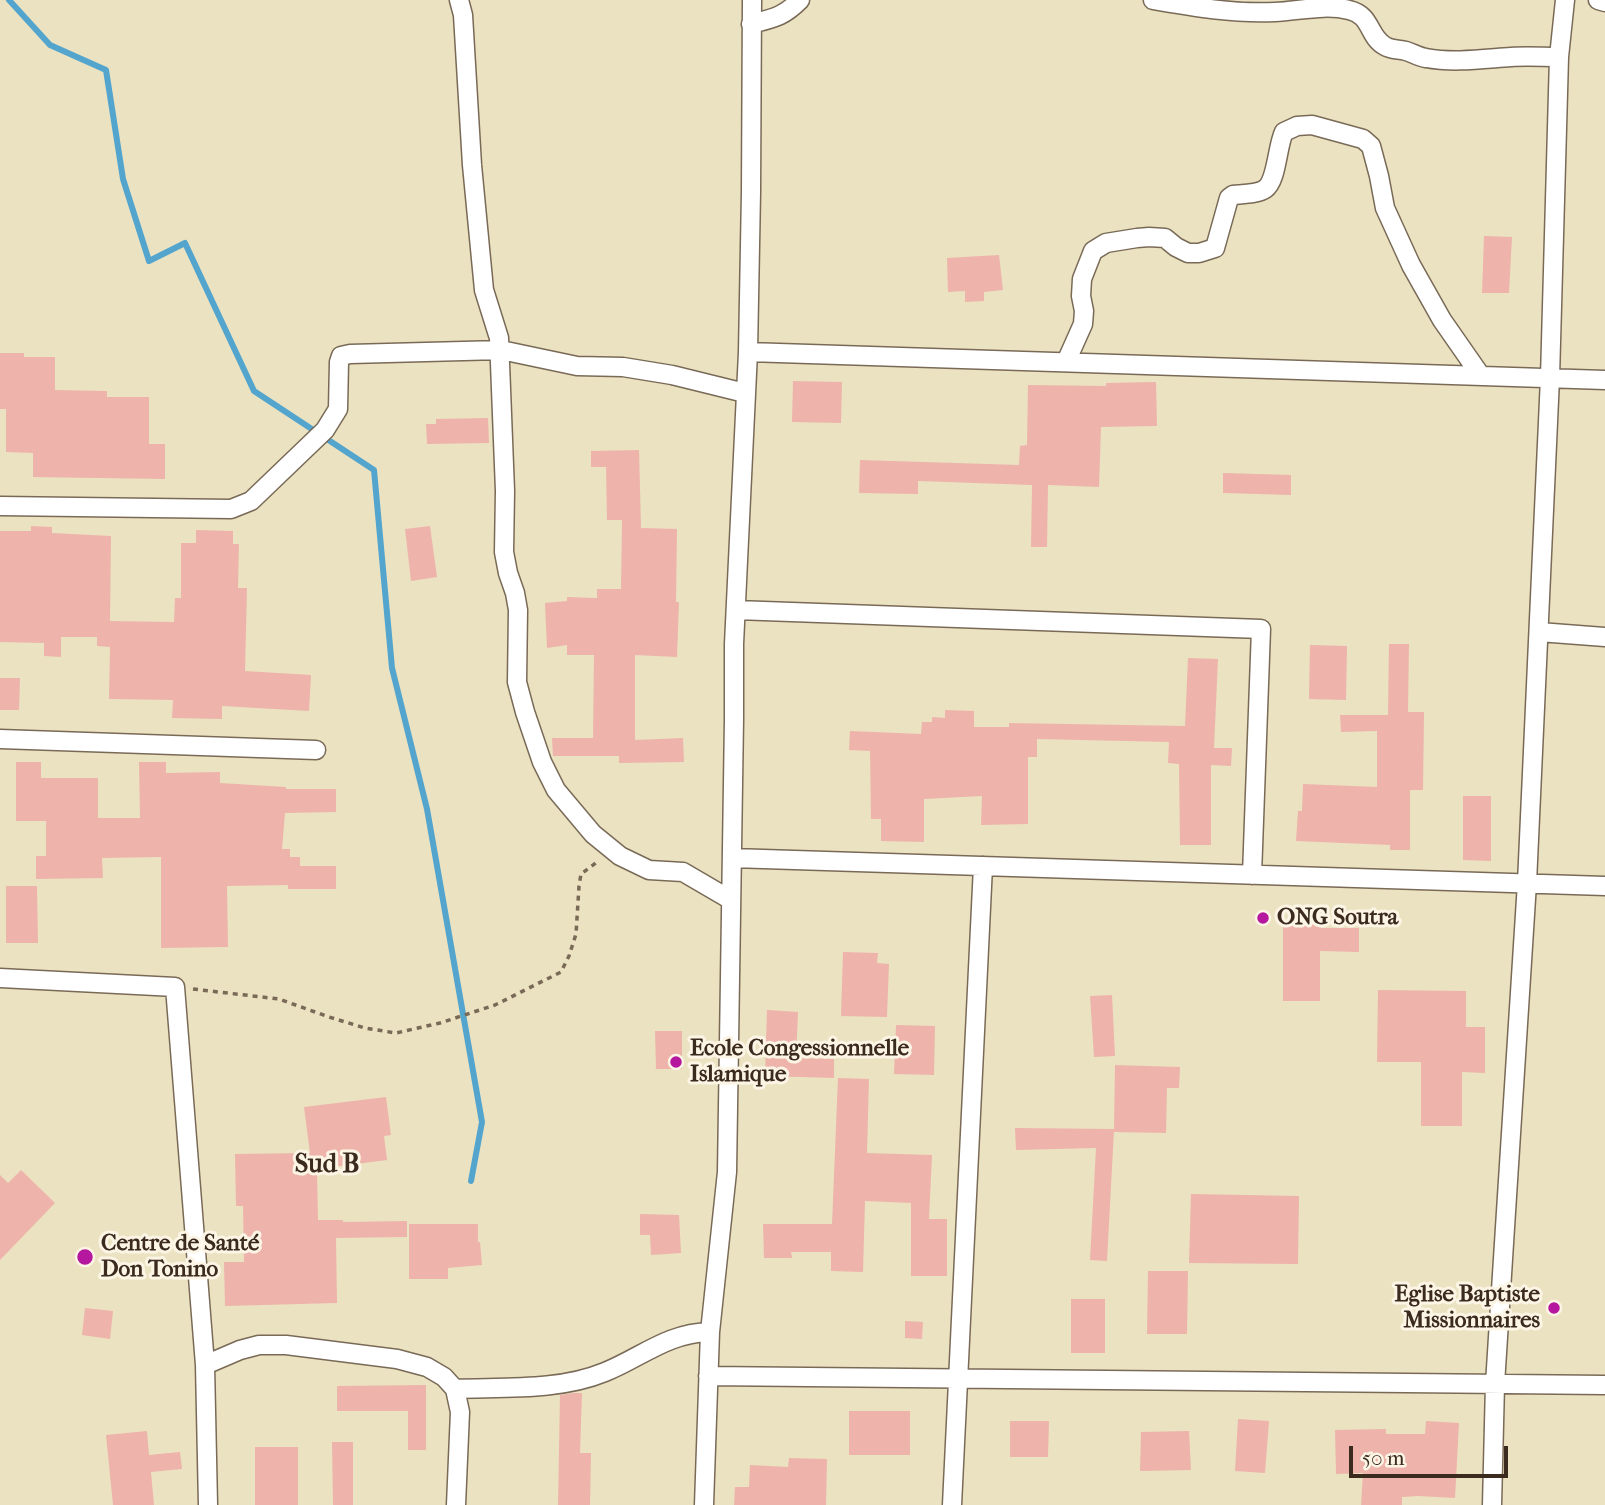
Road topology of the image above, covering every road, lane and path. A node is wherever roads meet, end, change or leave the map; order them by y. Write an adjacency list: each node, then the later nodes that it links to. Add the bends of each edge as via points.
1 (459, 0): 10 (street, via 484,290)
2 (752, 0): 8 (street)
3 (800, 0): 8 (street, via 787,13)
4 (1153, 0): 9 (street, via 1211,10 1350,10 1366,19 1383,46 1422,58)
5 (1565, 0): 9 (street)
6 (1598, 0): 7 (street)
7 (1605, 2)
8 (751, 24): 11 (street)
9 (1559, 57): 14 (street)
10 (500, 350): 16 (street, via 577,366 660,373); 17 (street, via 341,356 338,409 325,430 251,501 231,509); 23 (street, via 504,552 518,610 517,681 533,739 556,790)
11 (748, 352): 12 (street); 16 (street)
12 (1066, 362): 13 (street); 13 (street, via 1083,324 1082,279 1093,251 1106,243 1137,237 1165,238 1188,253 1215,248 1229,198 1268,187 1284,132 1312,125 1363,139 1371,146 1385,208 1410,265)
13 (1481, 376): 14 (street)
14 (1550, 378): 15 (street); 19 (street)
15 (1605, 380)
16 (745, 393): 18 (street)
17 (0, 506)
18 (736, 610): 24 (street); 26 (street, via 1261,629)
19 (1539, 632): 20 (street); 27 (street)
20 (1605, 637)
21 (0, 739): 22 (street)
22 (316, 750)
23 (613, 850): 29 (street, via 649,870 682,872); 31 (path, via 581,874 576,934 561,972 495,1005 440,1023 396,1032 365,1028 279,999)
24 (732, 858): 25 (street); 29 (street)
25 (983, 866): 26 (street); 35 (street)
26 (1252, 875): 27 (street)
27 (1527, 883): 28 (street); 36 (street)
28 (1605, 886)
29 (731, 900): 32 (street, via 727,1172)
30 (0, 978): 31 (street)
31 (175, 987): 33 (street)
32 (710, 1332): 34 (street); 38 (street, via 683,1334 605,1372 573,1381)
33 (205, 1365): 38 (street, via 249,1347 286,1345 397,1359 427,1367); 39 (street)
34 (708, 1376): 35 (street); 41 (street)
35 (957, 1378): 36 (street); 42 (street)
36 (1495, 1384): 37 (street); 43 (street)
37 (1605, 1385)
38 (455, 1389): 40 (street, via 460,1412)
39 (208, 1505)
40 (456, 1505)
41 (704, 1505)
42 (951, 1505)
43 (1492, 1505)

